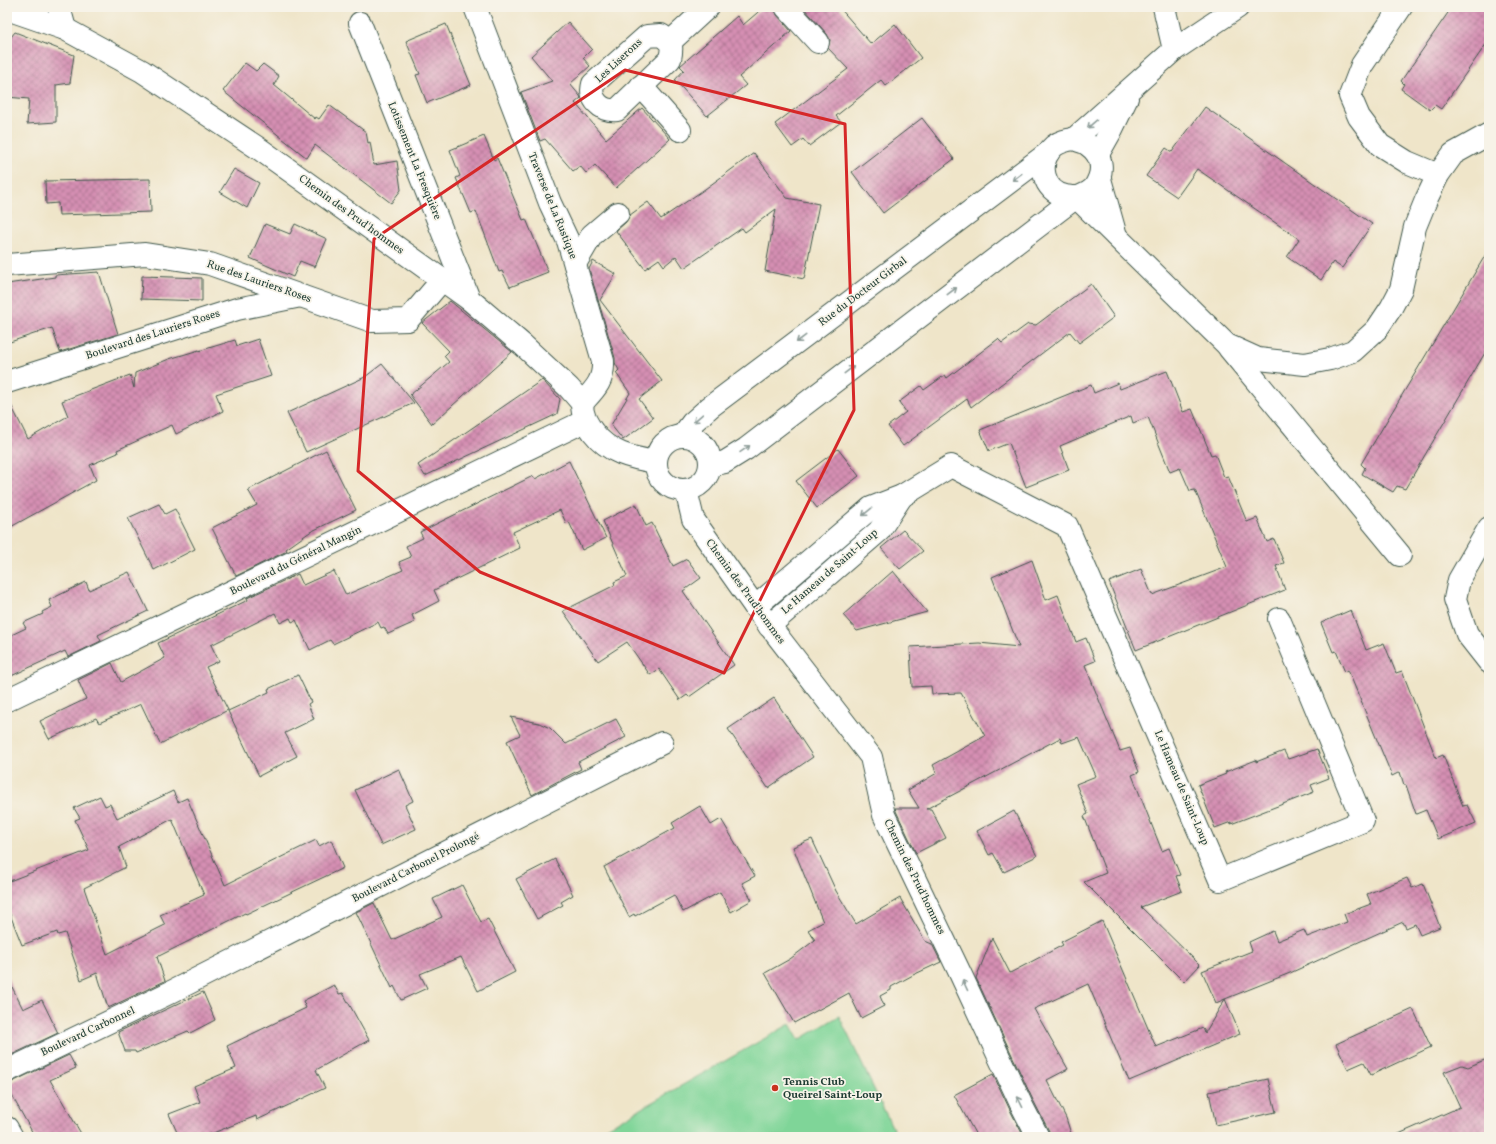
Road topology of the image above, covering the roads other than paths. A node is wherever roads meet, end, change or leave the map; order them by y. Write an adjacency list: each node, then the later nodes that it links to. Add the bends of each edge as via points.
1 (59, 7): 10 (street)
2 (708, 7): 11 (street)
3 (786, 7): 12 (street)
4 (1164, 7): 13 (street)
5 (1238, 7): 13 (street, Rue du Docteur Girbal)
6 (1401, 7): 21 (street, via 1362,65 1350,96 1359,117 1380,145 1407,162)
7 (7, 8): 10 (street, Chemin des Prud'hommes)
8 (477, 8): 26 (street, Traverse de La Rustique, via 550,203)
9 (360, 23): 30 (street, Lotissement La Fresquière)
10 (65, 29): 28 (street, Chemin des Prud'hommes, via 142,71 261,150)
11 (670, 42): 14 (street, Les Liserons, via 670,59); 14 (street, Les Liserons, via 661,35 647,36 593,84 593,98 609,111 617,110)
12 (818, 42)
13 (1174, 50): 15 (street, Rue du Docteur Girbal)
14 (641, 86): 16 (street)
15 (1130, 90): 18 (street, Rue du Docteur Girbal, one-way to 18); 20 (street, Rue du Docteur Girbal)
16 (680, 130)
17 (1489, 134): 21 (street, via 1453,154)
18 (1074, 140): 19 (street, Rue du Docteur Girbal, via 1054,145); 20 (street, via 1088,144)
19 (1048, 153): 23 (street, via 1043,169 1047,184 1059,195); 34 (street, Rue du Docteur Girbal, one-way to 34, via 710,408 692,423)
20 (1098, 154): 22 (street, via 1102,166)
21 (1438, 175): 31 (street, via 1415,227 1400,289 1391,308 1377,329 1353,351 1305,364 1258,359)
22 (1100, 179): 23 (street, via 1091,192); 25 (street)
23 (1076, 198): 25 (street); 36 (street, one-way to 23, via 725,462 746,448)
24 (618, 213): 26 (street, via 592,235)
25 (1117, 237): 31 (street)
26 (576, 264): 33 (street, Traverse de La Rustique, via 603,361 604,373)
27 (7, 265): 29 (street, Rue des Lauriers Roses, via 145,254 210,264)
28 (442, 280): 29 (street, Rue des Lauriers Roses, via 408,320 372,321); 30 (street, Chemin des Prud'hommes)
29 (302, 296): 32 (street, Boulevard des Lauriers Roses, via 237,309)
30 (469, 299): 33 (street, Chemin des Prud'hommes, via 569,388)
31 (1227, 345): 40 (street)
32 (7, 382)
33 (584, 412): 35 (street, Chemin des Prud'hommes, via 597,437 609,449 634,458); 45 (street, Boulevard du Général Mangin)
34 (683, 435): 35 (street, Rue du Docteur Girbal, via 665,443 658,453); 36 (street, via 698,440 708,451)
35 (656, 462): 37 (street, via 657,471 668,485)
36 (711, 465): 37 (street, via 703,482)
37 (686, 490): 41 (street, Chemin des Prud'hommes, via 693,519)
38 (902, 496): 41 (street, Le Hameau de Saint-Loup, one-way to 41, via 871,508); 42 (street, Le Hameau de Saint-Loup, via 951,466 1067,526 1220,880 1363,821); 43 (street, Le Hameau de Saint-Loup, via 879,531)
39 (1489, 528): 44 (street, via 1459,580 1455,599 1466,634)
40 (1400, 555)
41 (754, 607): 43 (street, Chemin des Prud'hommes)
42 (1279, 619)
43 (769, 626): 51 (street, Chemin des Prud'hommes, one-way to 43, via 1020,1104 884,815 871,757)
44 (1489, 662)
45 (7, 700)
46 (662, 743): 47 (street, Boulevard Carbonel Prolongé)
47 (169, 993): 48 (street, Boulevard Carbonnel)
48 (7, 1071)
49 (7, 1128): 50 (street)
50 (12, 1137)
51 (1038, 1137)

